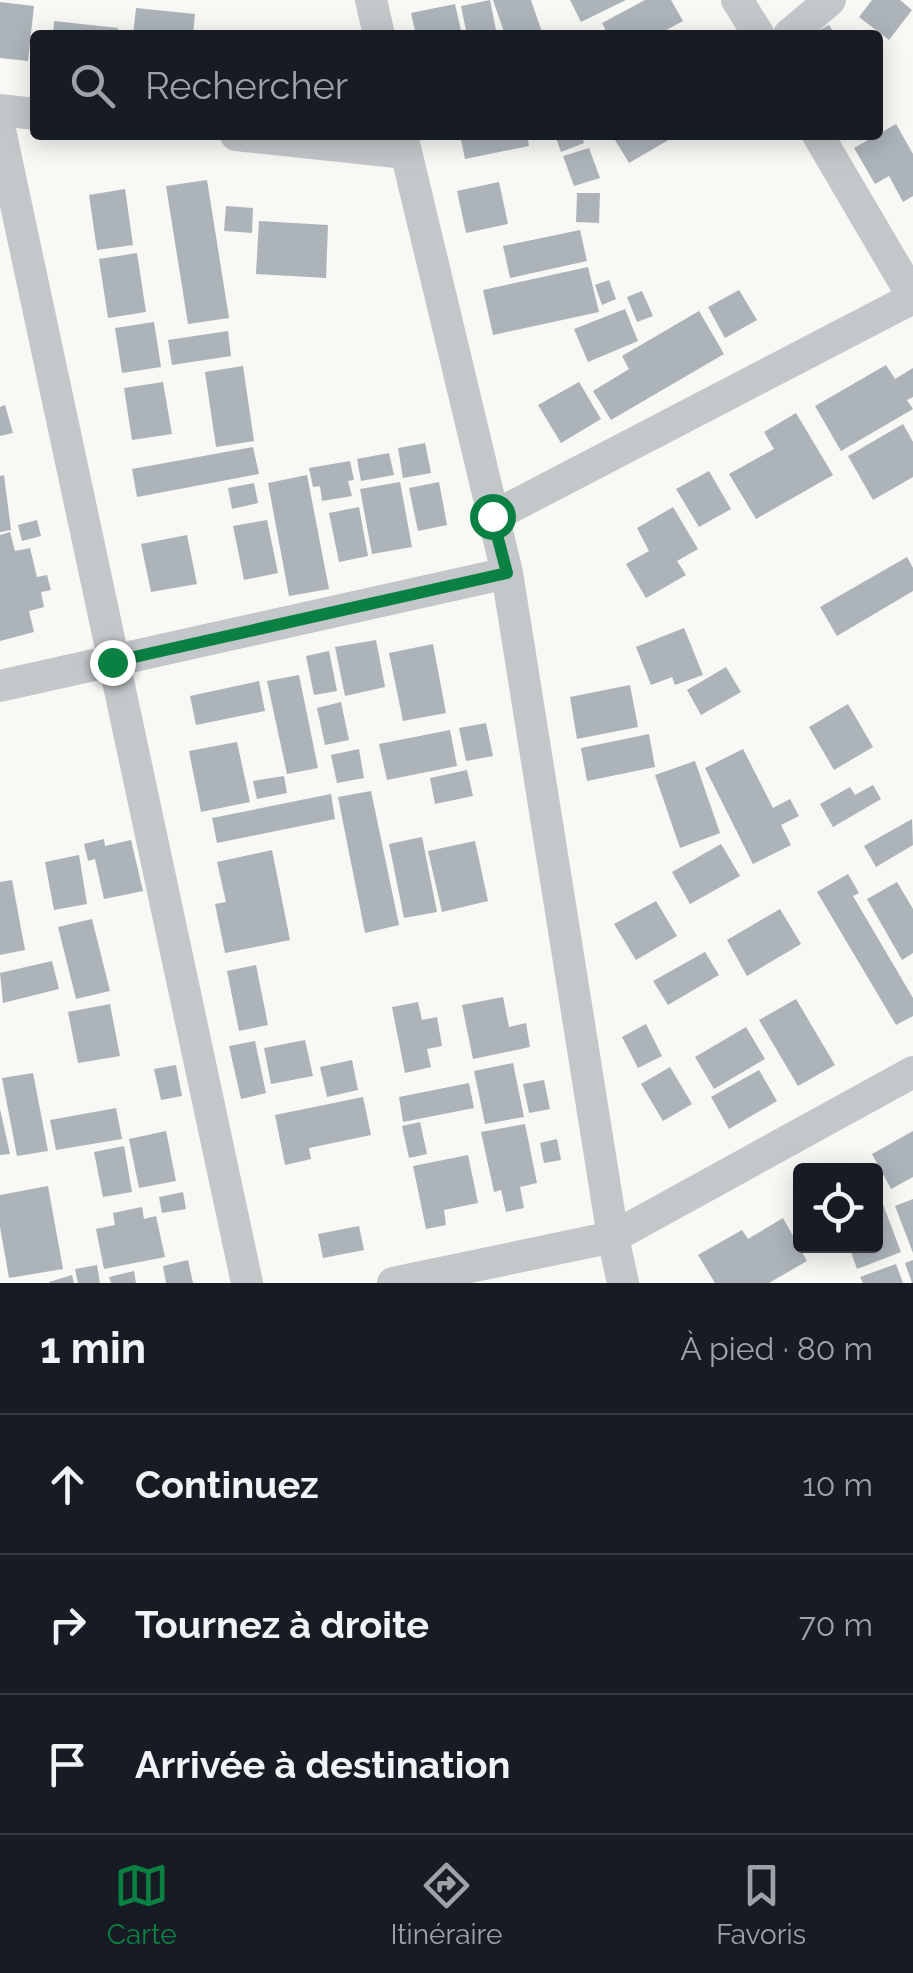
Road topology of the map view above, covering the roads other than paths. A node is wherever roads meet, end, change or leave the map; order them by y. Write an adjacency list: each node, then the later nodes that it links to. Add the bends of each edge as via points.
1 (370, 0): 4 (street)
2 (736, 0): 5 (street)
3 (830, 0): 6 (street)
4 (378, 30)
5 (756, 30)
6 (796, 30)
7 (0, 110): 8 (street)
8 (30, 113)
9 (0, 130): 16 (street)
10 (329, 140): 12 (street)
11 (821, 140): 13 (street)
12 (404, 144): 14 (street)
13 (913, 298): 14 (street)
14 (492, 516): 15 (street)
15 (507, 573): 16 (street); 19 (street)
16 (112, 662): 17 (street); 20 (street)
17 (0, 686)
18 (913, 1072): 19 (street)
19 (613, 1238): 21 (street); 22 (street)
20 (246, 1283)
21 (393, 1283)
22 (623, 1283)

